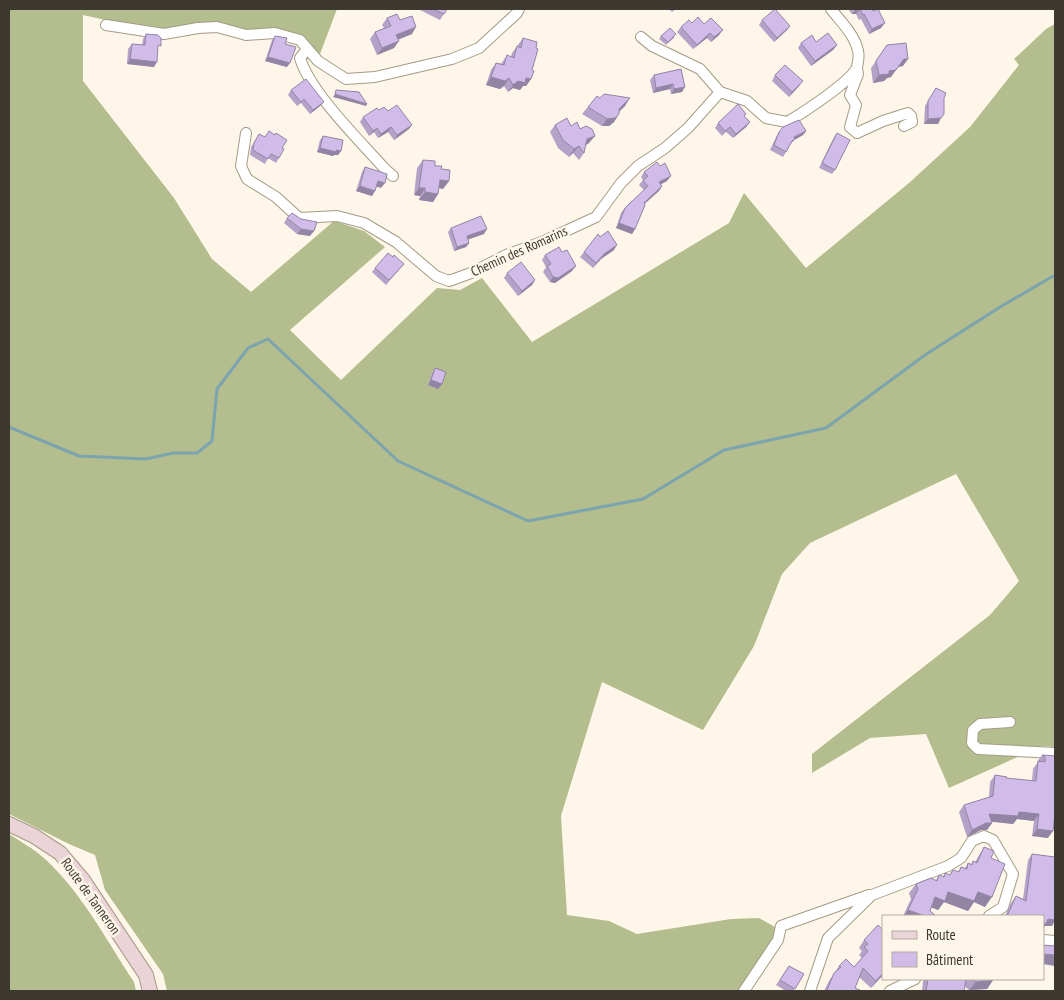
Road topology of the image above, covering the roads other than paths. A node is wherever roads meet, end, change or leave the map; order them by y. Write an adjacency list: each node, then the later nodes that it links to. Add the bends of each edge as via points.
1 (519, 9): 5 (street, via 479,48 452,59 375,78 346,79 318,61)
2 (831, 9): 6 (street, via 853,36 858,52)
3 (106, 25): 5 (street, via 164,34 217,27 246,35 276,33 300,40)
4 (641, 37): 7 (street, via 652,46 700,69)
5 (307, 49): 10 (street, via 300,58 321,95)
6 (857, 68): 7 (street, via 812,107 787,122 766,118 746,101); 8 (street, via 850,95 856,104 850,127 852,131 857,133 883,120 908,113 912,122)
7 (720, 92): 9 (street, Chemin des Romarins, via 688,128 621,183 596,217 449,281 436,276 396,242 364,223 337,216 299,218 276,197 247,179 240,166)
8 (904, 126)
9 (246, 133)
10 (394, 176)
11 (1010, 722): 12 (street, via 980,724 973,730 972,743 978,749)
12 (1055, 753)
13 (9, 824): 17 (street, Route de Tanneron, via 60,853 83,880 146,975)
14 (872, 894): 15 (street, via 948,866 961,858 972,841 984,836 993,840 1013,874 1003,907); 18 (street, via 782,926 778,940); 19 (street, via 828,938)
15 (991, 915)
16 (913, 980): 20 (street)
17 (150, 991)
18 (744, 991)
19 (810, 991)
20 (890, 991)

